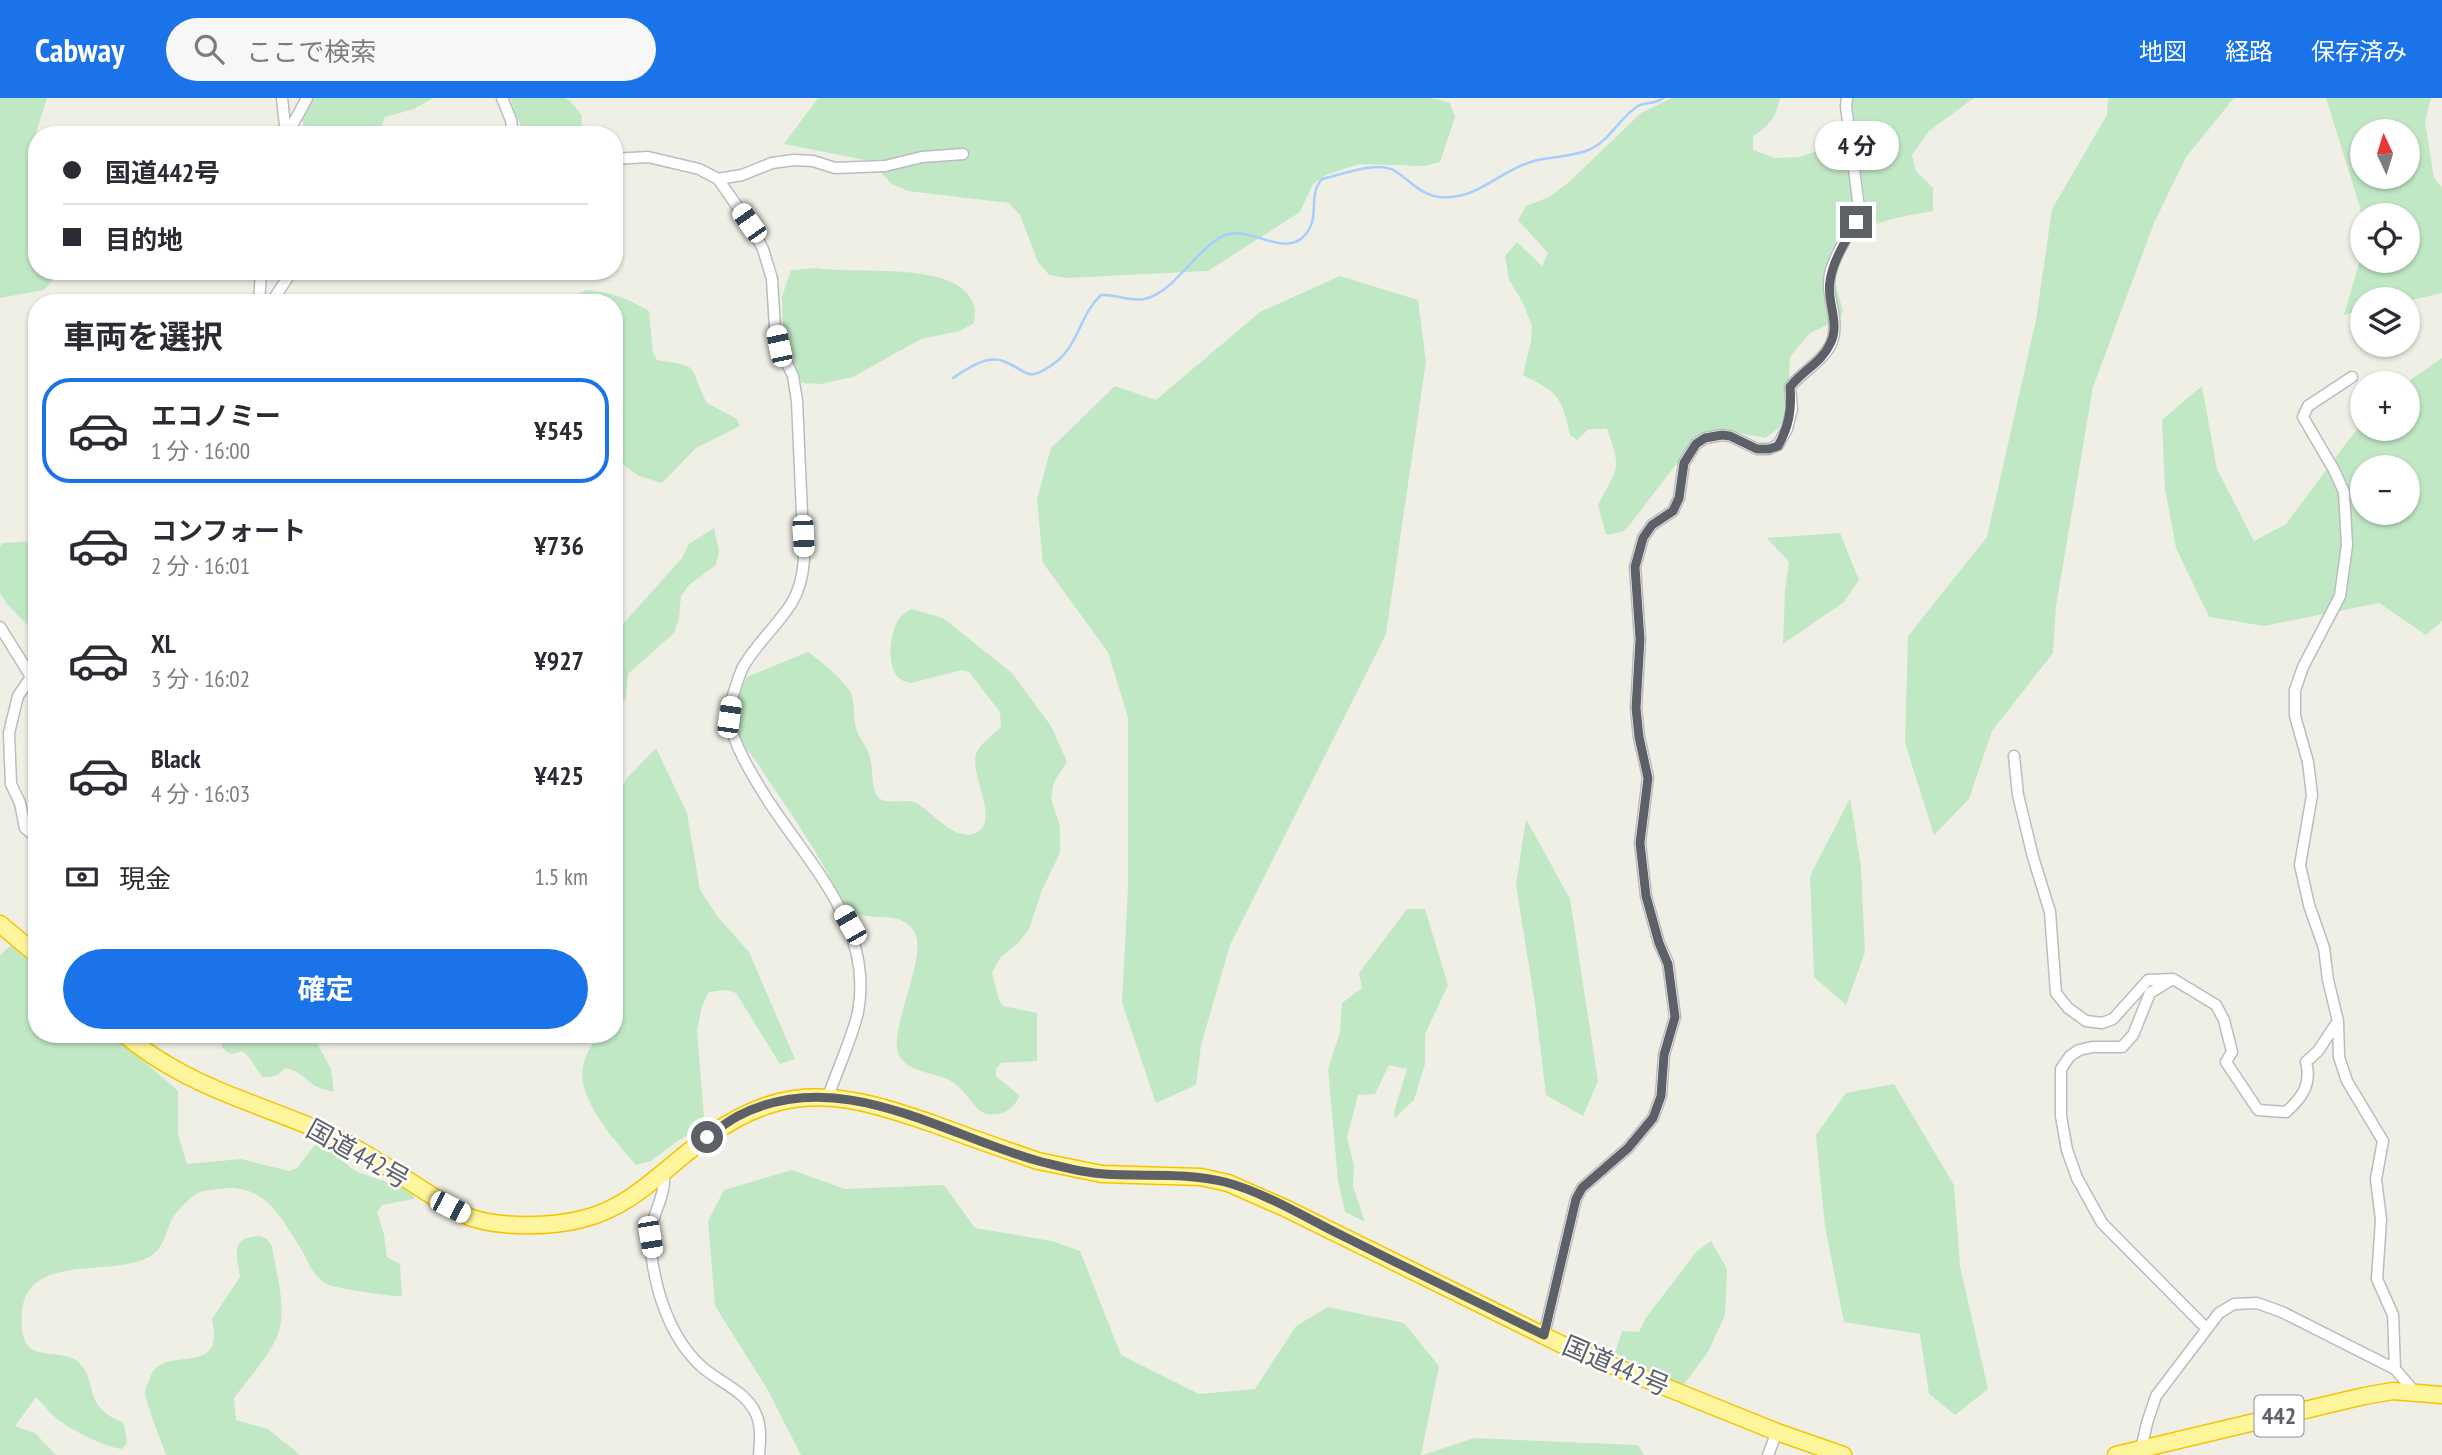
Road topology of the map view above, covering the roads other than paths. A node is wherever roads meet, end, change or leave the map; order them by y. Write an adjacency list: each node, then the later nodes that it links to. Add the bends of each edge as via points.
1 (282, 98): 5 (street)
2 (307, 98): 6 (street)
3 (502, 98): 7 (street)
4 (1847, 98): 25 (street, via 1859,208 1829,284 1835,320 1831,343 1790,387 1792,409 1778,446 1757,449 1722,435 1696,444 1684,463 1673,511 1652,525 1643,538 1635,567 1640,639 1636,708 1648,778 1640,843 1646,896 1668,964 1675,1017 1653,1118 1576,1199)
5 (285, 126)
6 (291, 126)
7 (512, 126)
8 (963, 154): 10 (street, via 885,166 772,163)
9 (623, 158): 10 (street, via 648,157 699,169)
10 (718, 179): 22 (street, via 759,240 772,279 775,328 797,401 804,559 792,604 742,669 729,717 736,741 763,792 850,925 858,956 858,1013)
11 (2350, 378): 20 (street, via 2308,406 2303,417 2344,492 2347,545 2340,596 2295,690 2295,716 2312,795 2300,865 2324,947)
12 (0, 627): 13 (street)
13 (28, 664)
14 (28, 679): 16 (street, via 18,695 9,733 12,784)
15 (2014, 756): 19 (street, via 2018,795 2050,912 2056,993 2086,1021 2102,1023 2113,1019 2148,980)
16 (28, 830)
17 (3, 929): 18 (highway)
18 (28, 947)
19 (2173, 979): 20 (street, via 2217,1005 2232,1052 2226,1062 2259,1110 2286,1112 2300,1100 2310,1076 2306,1062); 24 (street, via 2150,993 2133,1035 2122,1047 2092,1047 2070,1056 2061,1069 2061,1116 2077,1178 2102,1223)
20 (2338, 1021): 26 (street, via 2347,1081 2383,1141 2376,1179 2381,1220 2377,1279 2393,1315)
21 (135, 1043): 23 (highway, 国道442号, via 191,1078 348,1144 450,1207 489,1223 580,1220 625,1202)
22 (828, 1097): 23 (highway, 国道442号, via 786,1100 738,1116); 25 (highway, 国道442号, via 891,1110 1066,1168 1102,1174 1201,1177 1227,1183)
23 (664, 1172): 31 (street, via 663,1195 650,1237 660,1298 687,1351 756,1413)
24 (2207, 1329): 26 (street, via 2219,1313 2234,1304 2257,1303 2282,1311); 30 (street, via 2156,1396)
25 (1544, 1335): 29 (highway, 国道442号)
26 (2395, 1369): 27 (street)
27 (2414, 1391): 28 (highway, 442); 30 (highway, 442, via 2364,1396)
28 (2442, 1395)
29 (1777, 1432): 32 (street); 33 (highway, 国道442号)
30 (2141, 1449): 34 (highway, 442)
31 (759, 1455)
32 (1768, 1455)
33 (1843, 1455)
34 (2116, 1455)

